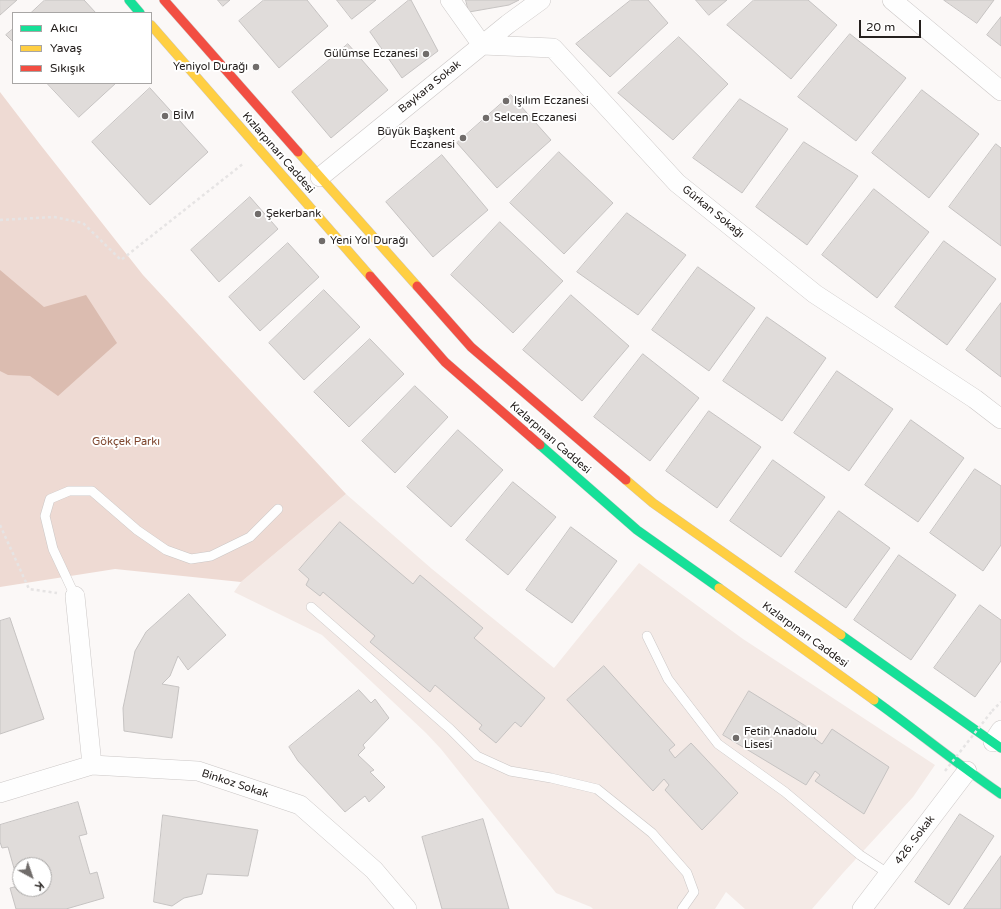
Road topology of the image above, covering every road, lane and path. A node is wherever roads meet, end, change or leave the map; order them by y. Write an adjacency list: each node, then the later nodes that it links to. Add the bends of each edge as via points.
1 (129, 0): 6 (main road)
2 (164, 0): 11 (main road, Kızlarpınarı Caddesi)
3 (450, 0): 8 (street)
4 (541, 0): 8 (street, Baykara Sokak)
5 (892, 0): 9 (street)
6 (139, 12)
7 (152, 26): 10 (main road, Kızlarpınarı Caddesi)
8 (482, 45): 11 (street, Baykara Sokak); 13 (street, Gürkan Sokağı, via 553,48 676,183 815,294 975,399)
9 (1001, 91)
10 (260, 150): 12 (path, via 121,260 83,223 54,217); 23 (main road, Kızlarpınarı Caddesi, via 445,362 637,530 912,727)
11 (320, 177): 20 (main road, Kızlarpınarı Caddesi, via 471,346 653,503)
12 (0, 220)
13 (1001, 419)
14 (278, 509): 16 (lane, via 250,537 212,556 191,559 166,550 137,530 92,491 69,491 50,499 45,516 53,549)
15 (0, 525): 16 (path, via 29,589)
16 (75, 596): 21 (street)
17 (311, 607): 28 (lane, via 450,729 477,756 510,771 597,789 652,833 688,873 694,892)
18 (647, 636): 26 (lane, via 668,679 718,744 785,792 860,855)
19 (1001, 702): 22 (path, bridge)
20 (998, 740)
21 (92, 765): 24 (street, Binkoz Sokak); 27 (street, Binkoz Sokak, via 198,771 300,805 374,870)
22 (945, 771)
23 (967, 771): 25 (main road, Kızlarpınarı Caddesi); 26 (street, 426. Sokak)
24 (0, 793)
25 (1001, 794)
26 (889, 874): 29 (street, 426. Sokak)
27 (407, 909)
28 (682, 909)
29 (862, 909)

